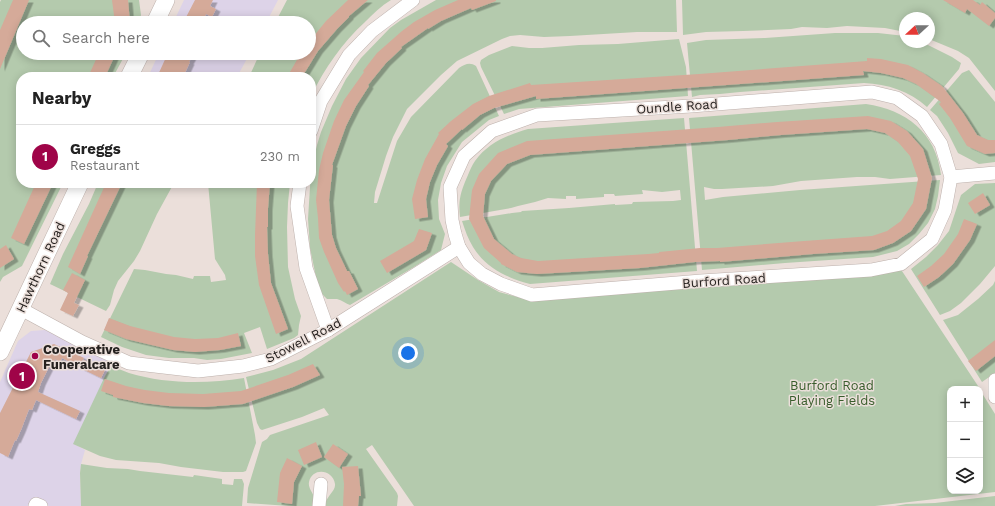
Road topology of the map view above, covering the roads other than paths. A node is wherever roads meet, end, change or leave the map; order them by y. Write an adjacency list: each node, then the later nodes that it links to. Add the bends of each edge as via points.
1 (166, 0): 3 (street)
2 (413, 0): 6 (street, via 372,30 349,55 320,101)
3 (158, 16)
4 (138, 60): 5 (street)
5 (132, 72)
6 (316, 114)
7 (995, 173): 8 (street)
8 (951, 178): 11 (street, Burford Road, via 945,210 932,239 901,264 871,270 532,295 500,284 482,274 469,262); 11 (street, Oundle Road, via 941,144 922,116 897,98 872,92 537,115 492,131 464,156 450,187 452,220)
9 (78, 188): 12 (street, Hawthorn Road)
10 (299, 188): 13 (street, via 297,206 306,268)
11 (459, 247): 13 (street, Stowell Road)
12 (20, 309): 13 (street, Stowell Road, via 82,342 129,362 198,371 243,366 271,359); 14 (street, Hawthorn Road)
13 (328, 330)
14 (0, 352)
15 (995, 380): 16 (street)
16 (995, 397)
17 (320, 484): 20 (street)
18 (35, 506): 19 (street)
19 (41, 506)
20 (319, 506)

